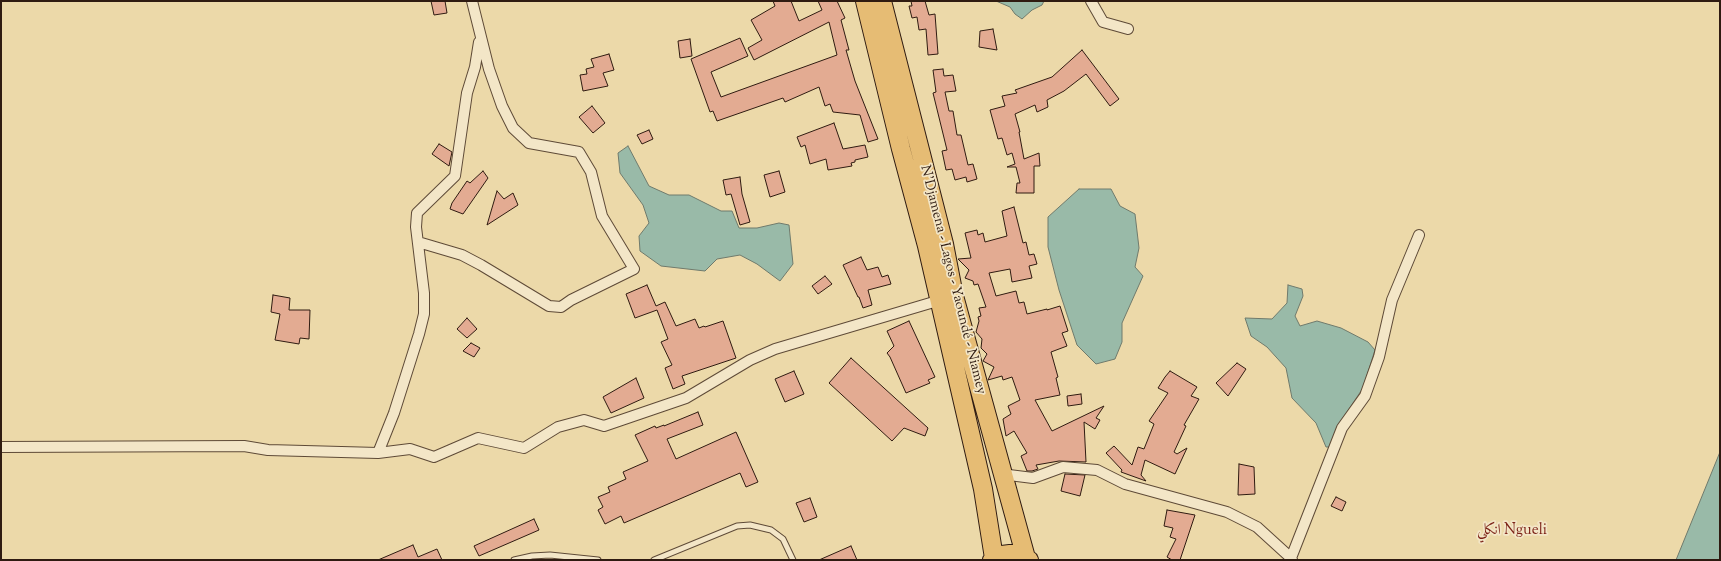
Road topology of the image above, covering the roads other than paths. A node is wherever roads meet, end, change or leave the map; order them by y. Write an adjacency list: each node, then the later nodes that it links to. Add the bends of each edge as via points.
1 (472, 1): 6 (street)
2 (865, 1): 9 (highway, N'Djamena - Lagos - Yaoundé - Niamey, via 927,246)
3 (882, 1): 9 (highway, N'Djamena - Lagos - Yaoundé - Niamey, via 944,244)
4 (1092, 1): 5 (street, via 1103,22)
5 (1128, 29)
6 (480, 38): 8 (street, via 467,92 455,176 417,213); 8 (street, via 502,106 513,128 529,143 579,152 591,172 602,216 634,269 561,307 549,306 462,255)
7 (1419, 235): 15 (street, via 1392,300 1379,357 1365,396 1342,428)
8 (418, 242): 11 (street, via 424,314 394,413)
9 (946, 298): 11 (street, via 775,349 750,360 686,398 604,426 584,420 558,427 524,448 478,438 434,457 410,449); 12 (highway, N'Djamena - Lagos - Yaoundé - Niamey); 13 (highway, N'Djamena - Lagos - Yaoundé - Niamey, via 983,489)
10 (1, 446): 11 (street, via 244,446 268,450)
11 (378, 453)
12 (1001, 474): 14 (highway, N'Djamena - Lagos - Yaoundé - Niamey); 15 (street, via 1032,478 1063,467 1097,470 1125,484 1227,512 1257,527)
13 (993, 559): 14 (highway, via 1018,554)
14 (1027, 559)
15 (1291, 559)
16 (514, 560): 17 (lane, via 550,555)
17 (598, 560)
18 (654, 560): 19 (lane, via 737,526 750,525 770,530 783,539)
19 (793, 560)

